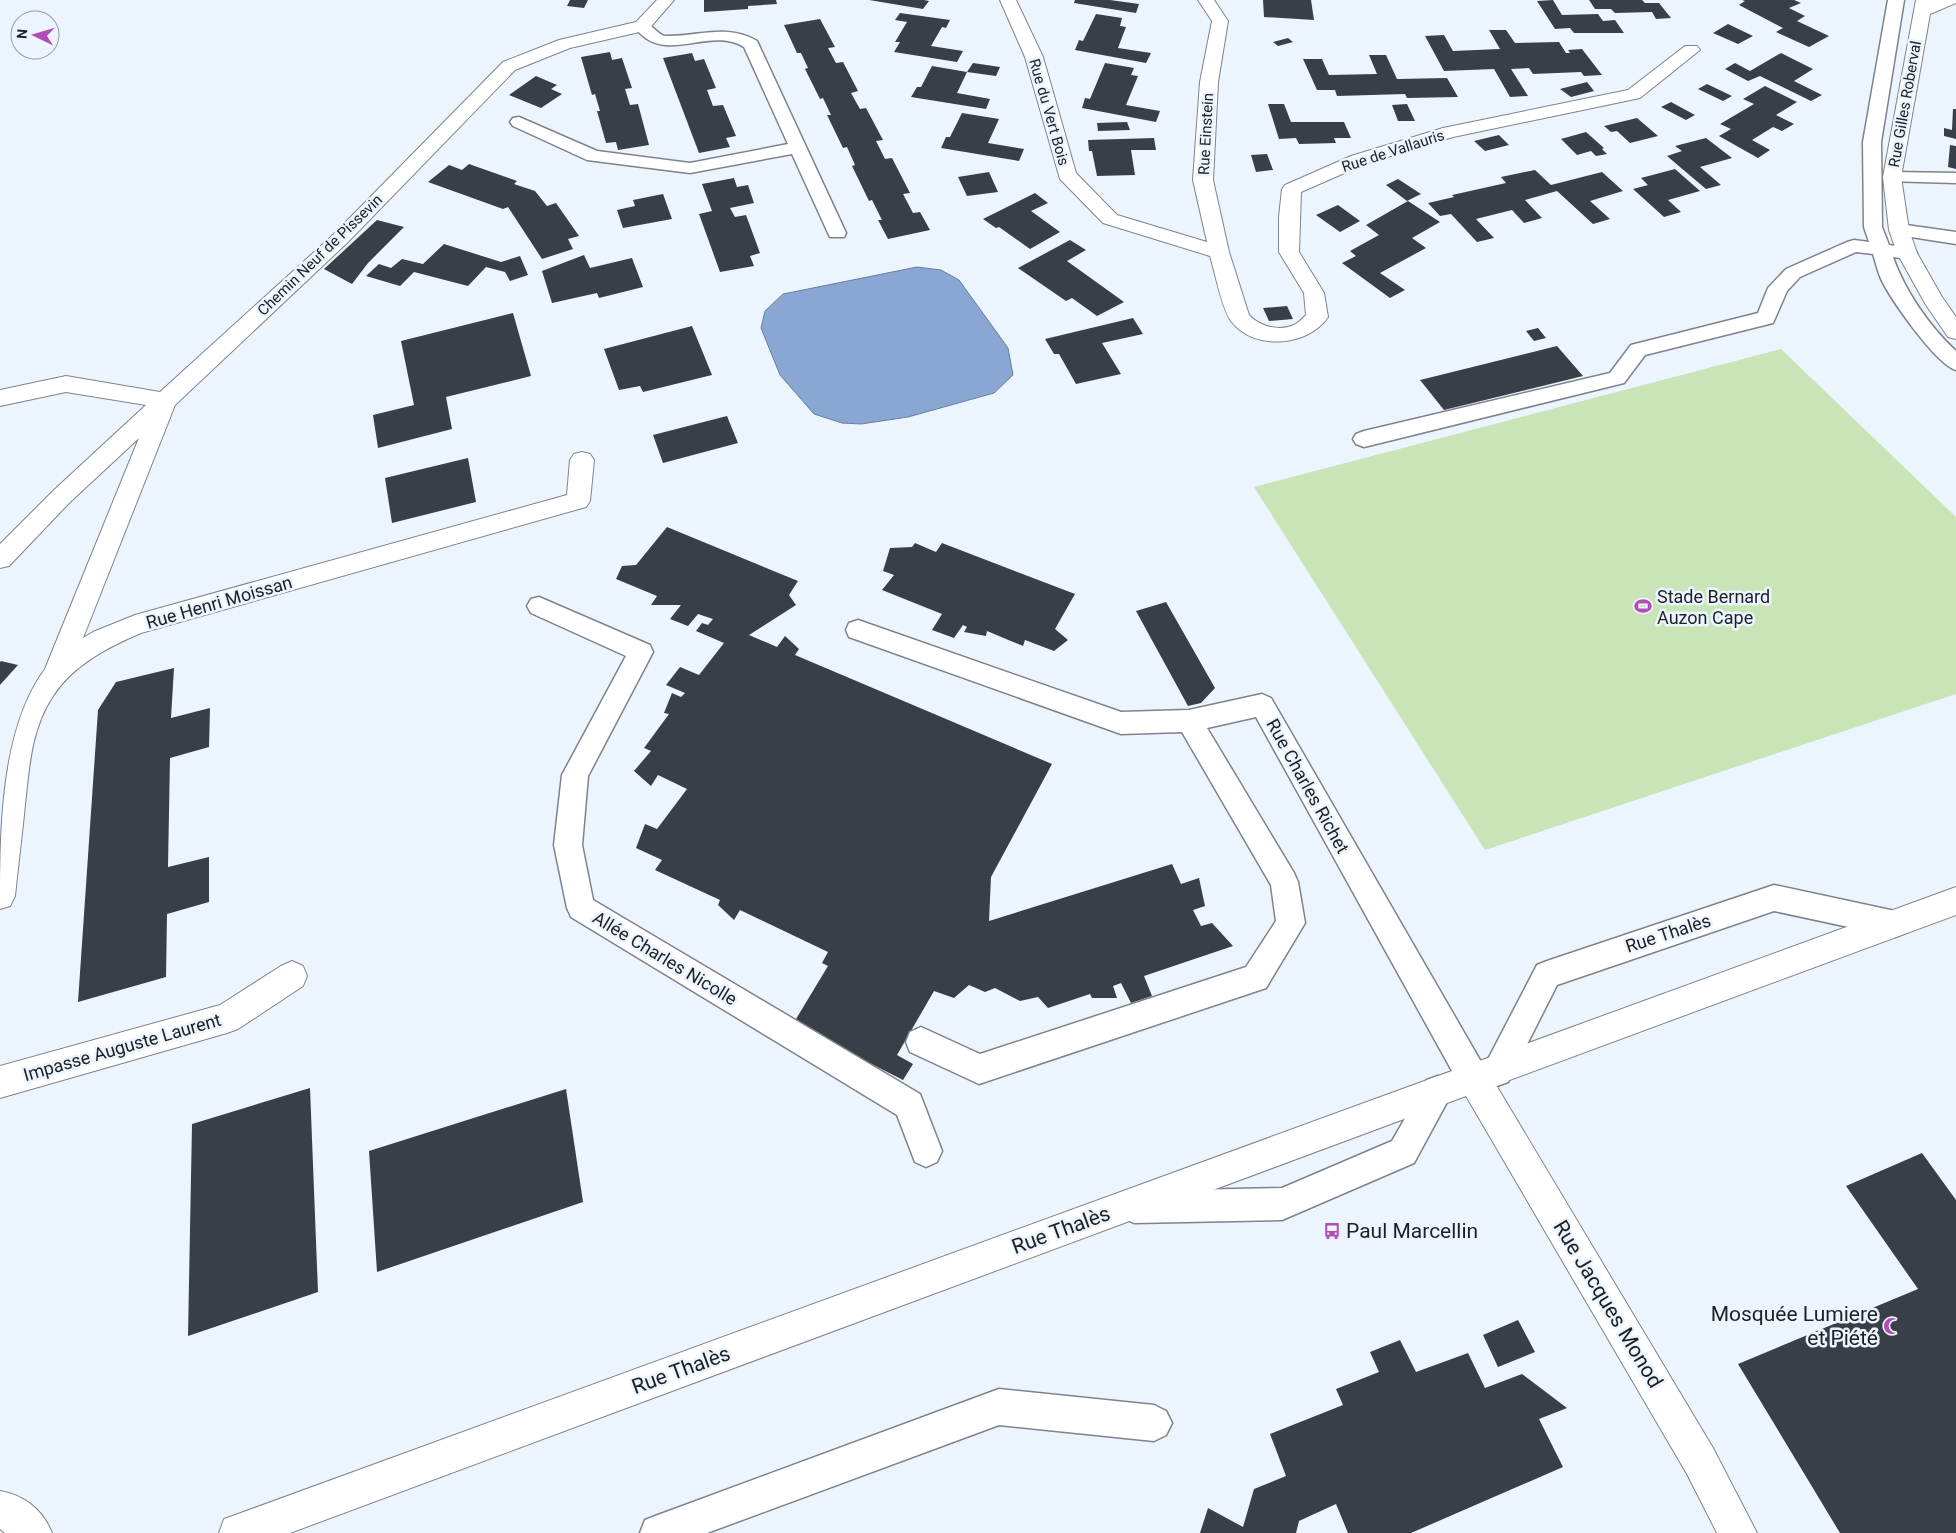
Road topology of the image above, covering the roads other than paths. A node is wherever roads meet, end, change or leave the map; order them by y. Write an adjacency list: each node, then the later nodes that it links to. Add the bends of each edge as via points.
1 (666, 0): 7 (street)
2 (1008, 0): 17 (street, Rue du Vert Bois, via 1034,56 1067,175 1110,219)
3 (1206, 0): 17 (street, Rue Einstein, via 1220,20 1209,82 1203,180)
4 (1896, 0): 16 (lane, via 1872,142 1873,227)
5 (1950, 0): 6 (street)
6 (1923, 6): 11 (street, Rue Gilles Roberval)
7 (642, 26): 10 (lane, via 653,38 665,40 728,35 744,38 751,44); 23 (street, Chemin Neuf de Pissevin, via 565,44 509,66 341,238)
8 (1691, 50): 19 (street, Rue de Vallauris, via 1634,94 1449,132 1358,160 1292,189 1289,252 1314,293 1317,317 1299,332 1270,335)
9 (519, 122): 10 (lane, via 593,156 690,168)
10 (798, 147): 14 (lane)
11 (1892, 177): 12 (lane); 13 (street, Rue Gilles Roberval)
12 (1956, 178)
13 (1899, 230): 15 (lane); 18 (street, Rue Gilles Roberval)
14 (837, 233)
15 (1956, 238)
16 (1880, 250): 18 (lane); 21 (lane, via 1891,280 1936,344); 24 (lane, via 1854,246 1793,273 1778,288 1766,318 1638,350 1617,378)
17 (1219, 252): 19 (street, Rue Einstein, via 1239,317)
18 (1907, 253): 20 (street, Rue Gilles Roberval, via 1933,300)
19 (1246, 326)
20 (1956, 332)
21 (1956, 363)
22 (0, 398): 23 (street, via 66,384)
23 (165, 401): 26 (street, Chemin Neuf de Pissevin, via 61,496); 29 (street)
24 (1364, 439)
25 (582, 460): 29 (street, Rue Henri Moissan, via 578,502 135,625 85,649)
26 (0, 559)
27 (539, 606): 39 (lane, Allée Charles Nicolle, via 641,652 575,775 568,846 581,908 909,1105)
28 (858, 630): 30 (lane, Rue Charles Richet, via 1121,723)
29 (56, 673): 31 (street, Rue Henri Moissan, via 27,717 18,749)
30 (1189, 721): 35 (lane, via 1284,882 1291,923 1256,978 979,1070); 36 (lane, Rue Charles Richet, via 1262,705)
31 (0, 896)
32 (1956, 901): 33 (street, Rue Thalès)
33 (1895, 924): 36 (street, Rue Thalès); 36 (lane, Rue Thalès, via 1774,898 1547,975)
34 (292, 976): 37 (street, Impasse Auguste Laurent, via 227,1018)
35 (921, 1042)
36 (1485, 1074): 38 (street, Rue Thalès); 46 (street, Rue Jacques Monod)
37 (0, 1082)
38 (1438, 1091): 40 (street, Rue Thalès); 40 (lane, Rue Thalès, via 1403,1152 1282,1204)
39 (926, 1151)
40 (1123, 1207): 44 (street, Rue Thalès)
41 (1154, 1422): 45 (lane, via 999,1407)
42 (0, 1510): 43 (street, via 11,1512)
43 (33, 1533)
44 (238, 1533)
45 (658, 1533)
46 (1738, 1533)

